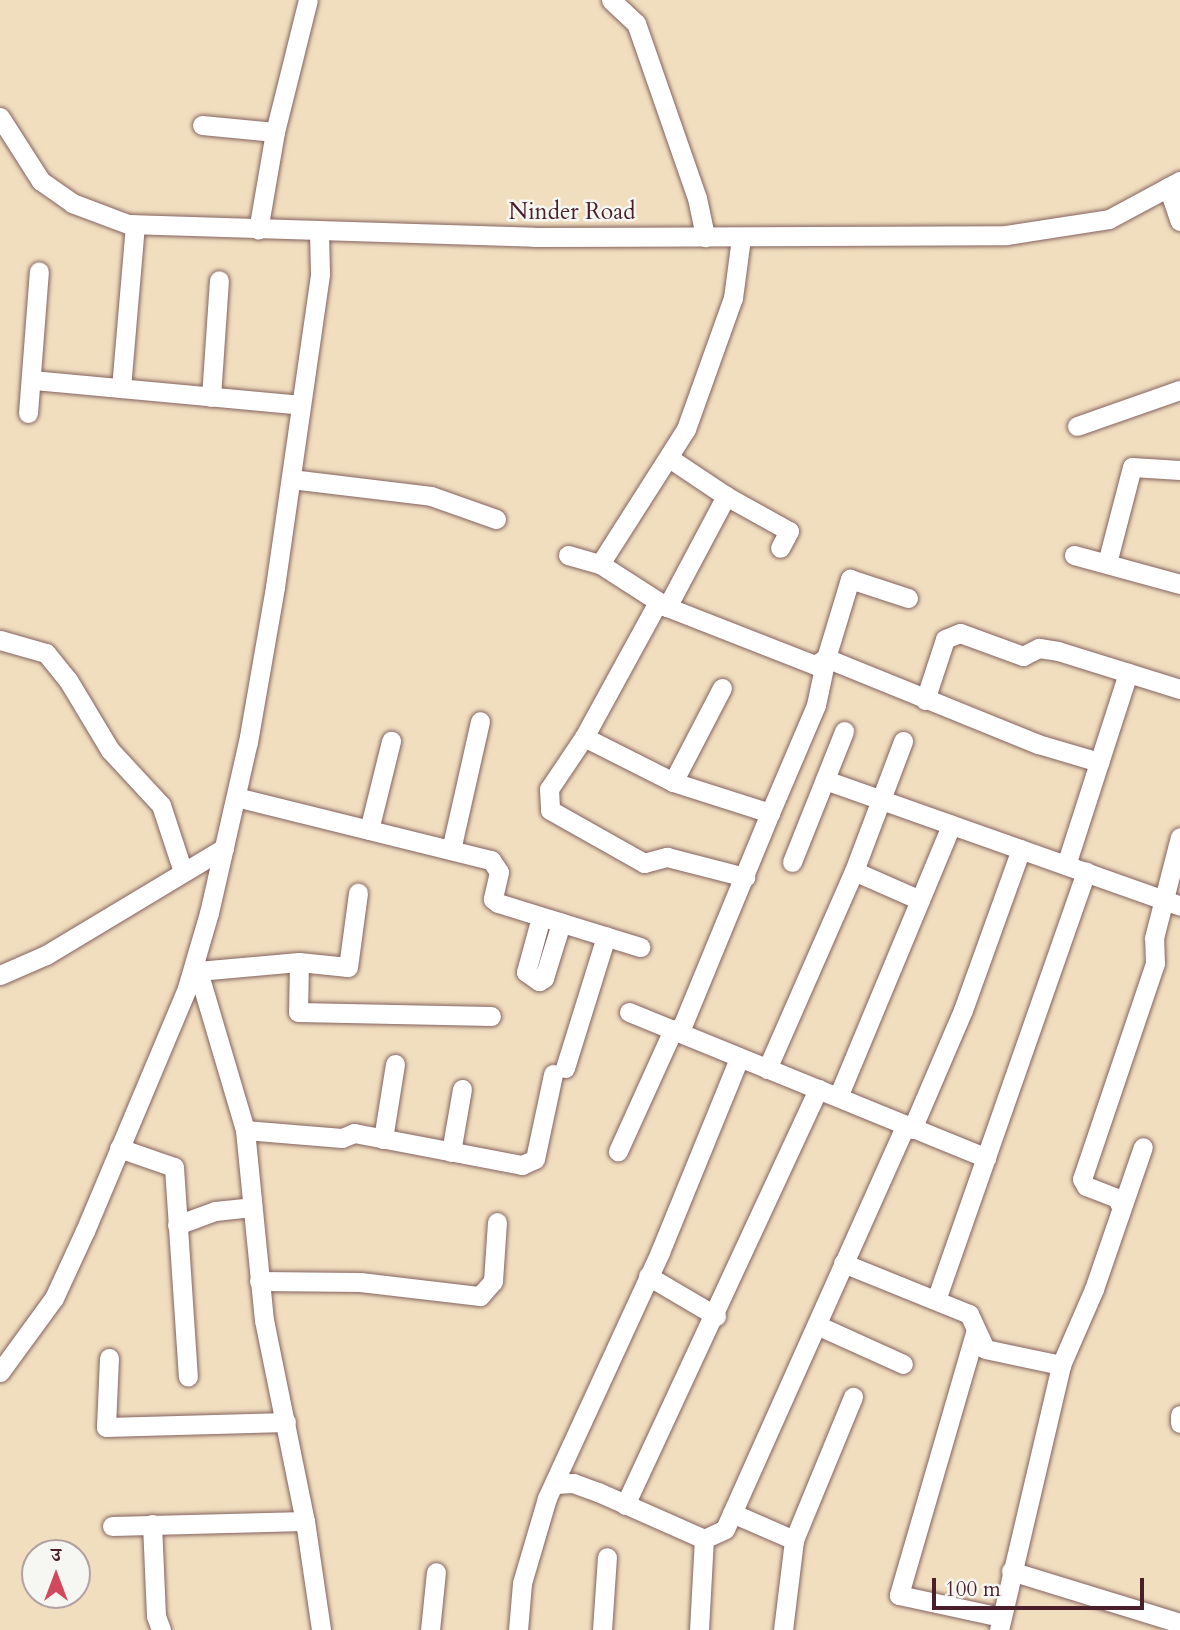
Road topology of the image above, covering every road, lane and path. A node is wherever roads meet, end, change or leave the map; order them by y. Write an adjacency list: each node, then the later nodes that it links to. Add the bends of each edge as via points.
1 (308, 0): 5 (street)
2 (611, 0): 11 (street, via 636,23 697,198)
3 (0, 117): 8 (street, Ninder Road, via 41,181 72,203)
4 (202, 125): 5 (street)
5 (275, 132): 9 (street)
6 (1174, 184): 7 (street); 12 (street, Ninder Road, via 1109,219 1006,235)
7 (1180, 221)
8 (135, 225): 9 (street, Ninder Road); 16 (street)
9 (258, 230): 10 (street, Ninder Road)
10 (319, 232): 11 (street, Ninder Road); 19 (street, via 320,273)
11 (705, 237): 12 (street, Ninder Road)
12 (741, 238): 22 (street, via 733,298 716,354 686,429)
13 (39, 271): 15 (street)
14 (219, 280): 18 (street)
15 (33, 380): 16 (street); 20 (street)
16 (121, 388): 18 (street)
17 (1180, 390): 21 (street)
18 (211, 397): 19 (street)
19 (300, 405): 24 (street)
20 (29, 413)
21 (1077, 426)
22 (669, 458): 25 (street); 31 (street)
23 (1180, 470): 30 (street, via 1132,467)
24 (291, 479): 26 (street, via 431,496); 49 (street)
25 (726, 496): 27 (street, via 789,531); 34 (street)
26 (496, 519)
27 (780, 548)
28 (568, 555): 31 (street)
29 (1074, 555): 30 (street)
30 (1107, 563): 32 (street)
31 (600, 564): 34 (street)
32 (1180, 584)
33 (908, 598): 36 (street, via 850,579)
34 (662, 605): 36 (street, via 779,654 815,665); 43 (street)
35 (0, 640): 60 (street, via 46,653 68,680 110,750 161,805)
36 (826, 658): 40 (street); 51 (street, via 816,705)
37 (1128, 673): 39 (street); 40 (street, via 1058,651 1039,648 1023,656 960,633 945,639); 46 (street)
38 (722, 688): 48 (street)
39 (1180, 690)
40 (925, 700): 46 (street, via 1038,744)
41 (480, 721): 57 (street)
42 (844, 731): 47 (street)
43 (584, 737): 48 (street); 63 (street, via 549,789 550,810 644,863 667,857)
44 (391, 741): 53 (street)
45 (903, 741): 50 (street)
46 (1099, 762): 59 (street)
47 (825, 780): 50 (street); 58 (street)
48 (674, 782): 51 (street)
49 (236, 797): 53 (street); 55 (street)
50 (880, 803): 52 (street); 61 (street)
51 (770, 813): 63 (street)
52 (951, 825): 56 (street); 65 (street)
53 (369, 830): 57 (street)
54 (1180, 837): 66 (street)
55 (224, 848): 60 (street); 72 (street)
56 (1021, 849): 59 (street); 83 (street, via 945,1056)
57 (451, 850): 67 (street, via 498,865 493,899)
58 (792, 862)
59 (1066, 865): 62 (street)
60 (182, 869): 73 (street, via 46,955)
61 (854, 871): 65 (street); 79 (street)
62 (1086, 872): 66 (street); 90 (street)
63 (745, 877): 76 (street, via 682,1026)
64 (358, 893): 71 (street, via 348,967)
65 (920, 900): 82 (street)
66 (1171, 902): 91 (street, via 1154,938 1155,963 1082,1179 1086,1186 1118,1198)
67 (541, 917): 68 (street); 68 (street, via 526,972 538,981 544,978)
68 (561, 923): 69 (street)
69 (606, 936): 70 (street); 89 (street, via 559,1071 538,1149 529,1163)
70 (640, 947)
71 (299, 962): 72 (street); 75 (street, via 298,1012)
72 (196, 966): 84 (street); 87 (street)
73 (0, 975)
74 (629, 1012): 76 (street)
75 (491, 1016)
76 (672, 1032): 77 (street); 88 (street)
77 (739, 1058): 79 (street); 96 (street)
78 (394, 1064): 85 (street)
79 (767, 1069): 81 (street)
80 (462, 1089): 89 (street)
81 (818, 1089): 82 (street); 99 (street)
82 (838, 1097): 83 (street)
83 (909, 1128): 90 (street); 95 (street)
84 (245, 1130): 85 (street, via 342,1138 354,1133); 92 (street)
85 (383, 1139): 89 (street)
86 (1143, 1147): 91 (street)
87 (119, 1148): 94 (street, via 174,1167); 105 (street, via 54,1298)
88 (618, 1151)
89 (451, 1152)
90 (986, 1158): 98 (street)
91 (1121, 1207): 104 (street, via 1094,1289)
92 (252, 1208): 94 (street, via 215,1211); 97 (street)
93 (497, 1222): 97 (street, via 493,1281 480,1296 360,1282)
94 (177, 1225): 106 (street)
95 (842, 1263): 98 (street); 100 (street)
96 (648, 1276): 99 (street); 111 (street)
97 (259, 1281): 109 (street)
98 (936, 1300): 101 (street, via 969,1314)
99 (716, 1316): 112 (street)
100 (819, 1326): 103 (street); 113 (street)
101 (975, 1333): 104 (street, via 985,1349); 122 (street, via 899,1595)
102 (109, 1358): 109 (street, via 106,1427)
103 (903, 1364)
104 (1061, 1365): 120 (street)
105 (0, 1372)
106 (188, 1377)
107 (853, 1397): 118 (street)
108 (1180, 1415): 110 (street)
109 (286, 1422): 114 (street)
110 (1180, 1423)
111 (556, 1483): 112 (street, via 573,1483); 127 (street, via 533,1536)
112 (625, 1505): 117 (street)
113 (732, 1513): 117 (street, via 725,1529); 118 (street)
114 (305, 1521): 115 (street); 125 (street)
115 (152, 1524): 116 (street); 124 (street, via 156,1616)
116 (112, 1526)
117 (704, 1539): 129 (street)
118 (794, 1540): 130 (street)
119 (607, 1556): 128 (street)
120 (1011, 1571): 122 (street); 123 (street)
121 (436, 1572): 126 (street)
122 (1000, 1623)
123 (1180, 1623)
124 (161, 1630)
125 (321, 1630)
126 (429, 1630)
127 (518, 1630)
128 (602, 1630)
129 (699, 1630)
130 (782, 1630)

